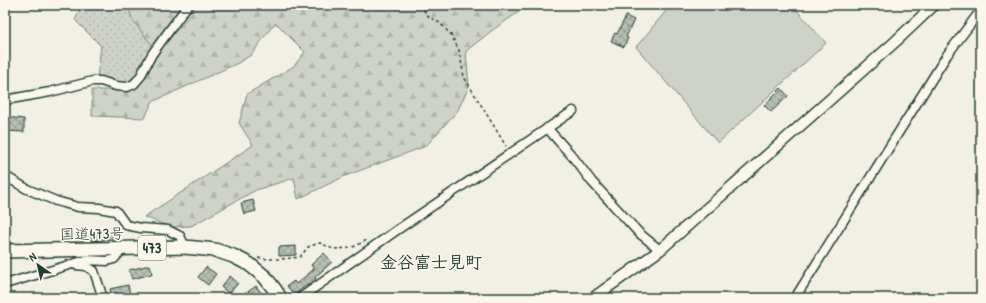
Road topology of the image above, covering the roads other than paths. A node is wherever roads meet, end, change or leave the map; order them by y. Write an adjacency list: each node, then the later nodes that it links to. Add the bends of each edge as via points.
1 (189, 5): 4 (street, via 152,54 134,84 126,87 93,81)
2 (934, 5): 10 (street)
3 (981, 10): 18 (street, via 947,55)
4 (5, 100)
5 (573, 111): 6 (street)
6 (546, 128): 10 (street, via 638,233); 16 (street)
7 (5, 176): 8 (street, via 56,201 78,207 116,211 126,225 168,230 180,236)
8 (184, 247): 9 (highway, 国道473号 / 473); 15 (highway, 国道473号 / 473, via 215,250 249,264 265,277)
9 (123, 249): 11 (highway, 国道473号 / 473); 12 (street, via 114,259 86,260)
10 (660, 250): 17 (street)
11 (5, 251)
12 (69, 265): 13 (street); 14 (street, via 86,266 94,272)
13 (5, 284)
14 (103, 298)
15 (280, 298)
16 (300, 298)
17 (593, 298)
18 (795, 298)

